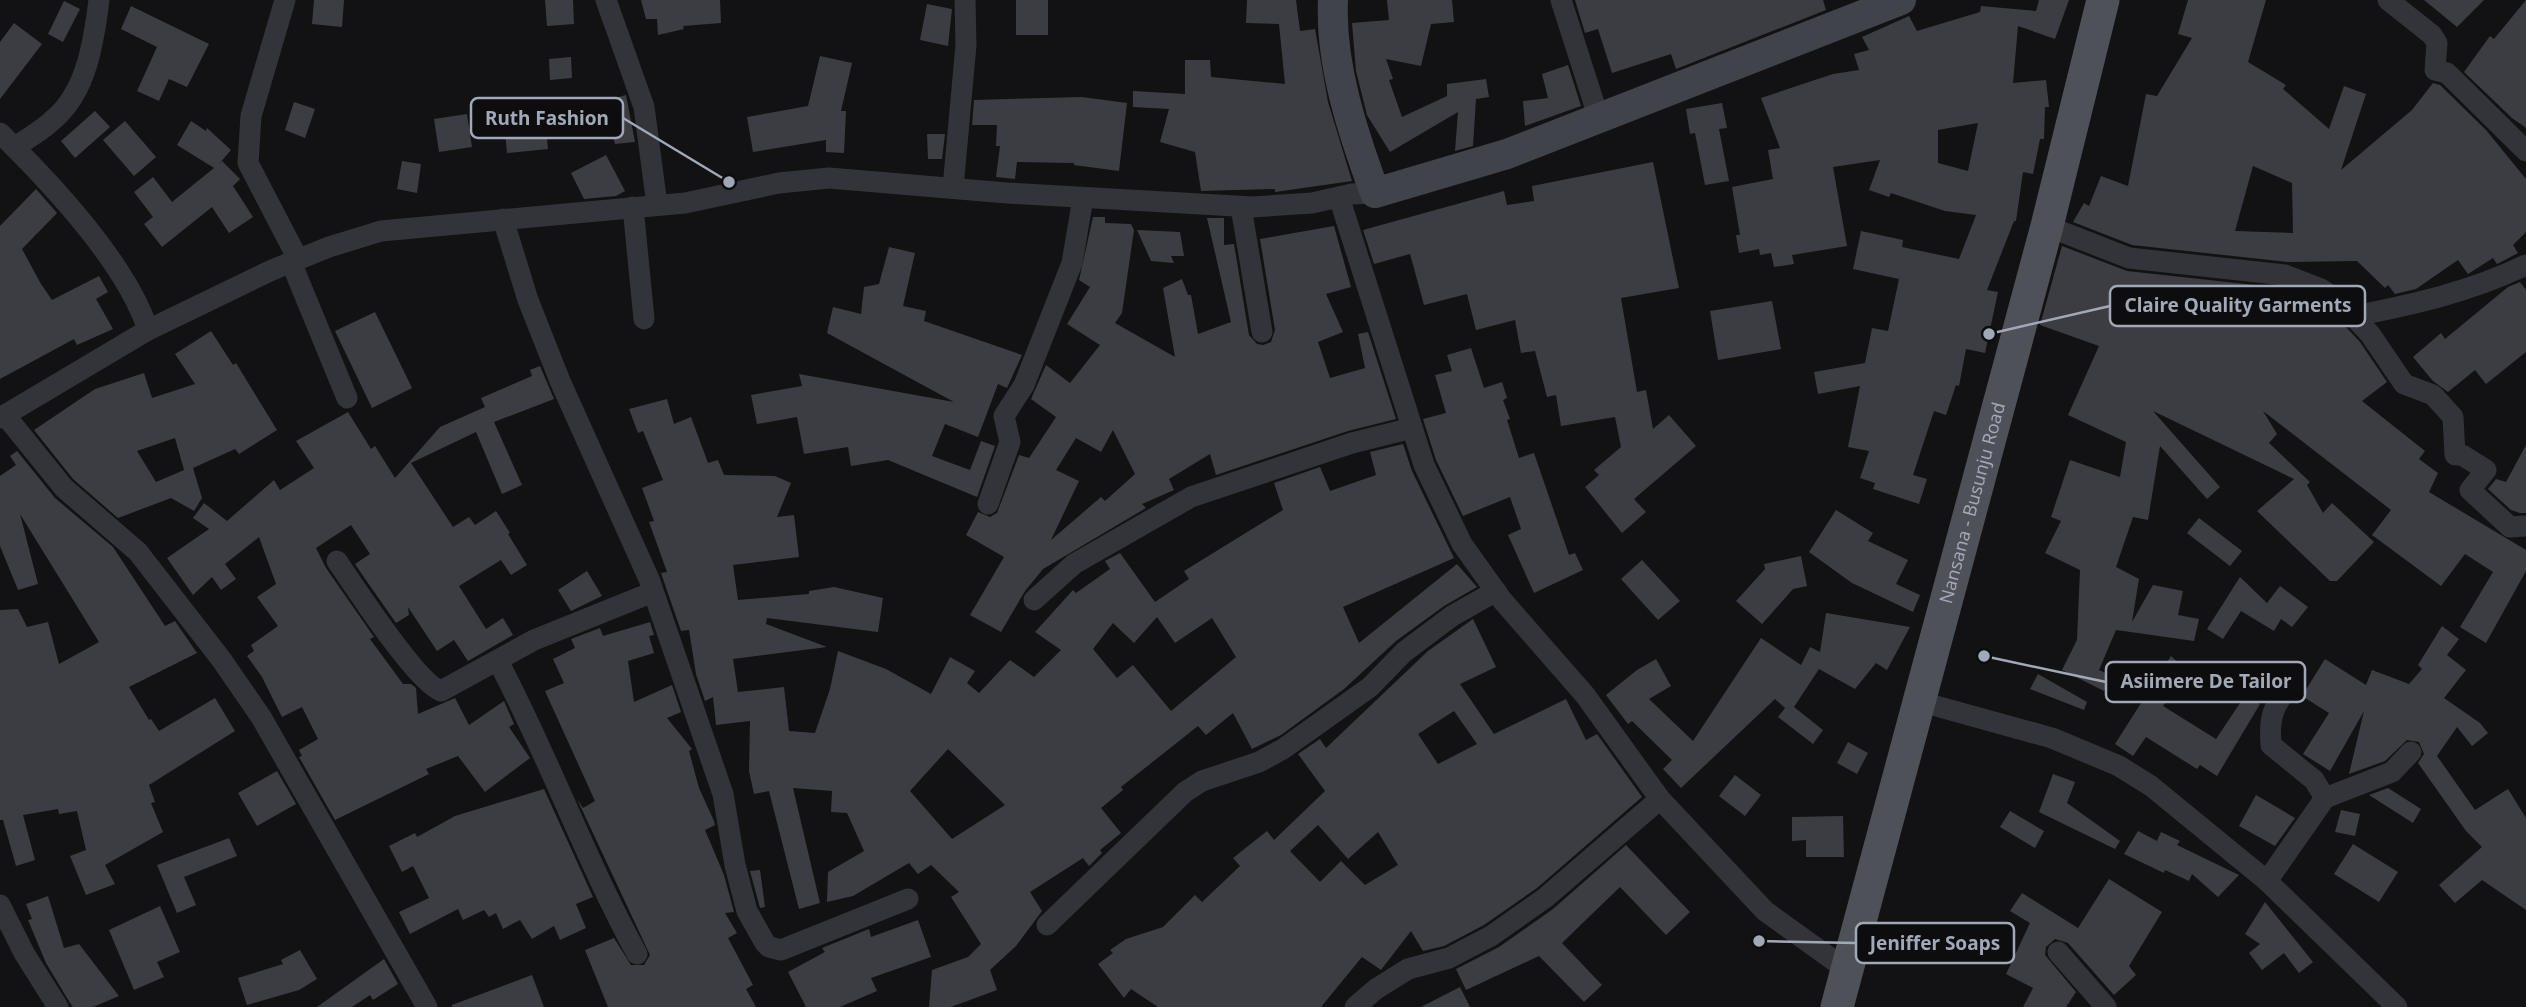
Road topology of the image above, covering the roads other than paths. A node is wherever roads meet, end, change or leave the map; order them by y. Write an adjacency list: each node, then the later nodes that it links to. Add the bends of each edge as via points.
1 (99, 0): 11 (street, via 90,51 77,88 54,119)
2 (285, 0): 22 (street, via 251,116 248,163)
3 (606, 0): 17 (street, via 644,107)
4 (965, 0): 13 (street, via 966,45)
5 (1333, 0): 14 (street, via 1340,73)
6 (1561, 0): 10 (street)
7 (1900, 0): 10 (street)
8 (2103, 0): 21 (main road, Nansana - Busunju Road)
9 (2388, 0): 12 (street, via 2432,35 2437,43 2435,69 2447,73)
10 (1599, 119): 14 (street, via 1507,154)
11 (7, 140): 26 (street, via 107,255 133,293)
12 (2526, 151)
13 (953, 188): 16 (street); 17 (street, via 829,178)
14 (1375, 193): 15 (street)
15 (1339, 197): 18 (street); 30 (street)
16 (1083, 198): 18 (street); 31 (street, via 1072,262 1024,385 1004,416 1010,442)
17 (657, 205): 19 (street)
18 (1241, 207): 27 (street)
19 (633, 208): 20 (street); 25 (street)
20 (503, 219): 22 (street, via 381,231); 35 (street, via 560,381)
21 (2047, 226): 24 (street, via 2129,258 2285,275 2321,289); 39 (main road, Nansana - Busunju Road)
22 (295, 260): 26 (street); 28 (street)
23 (2526, 265): 24 (street, via 2487,285 2438,300)
24 (2355, 316): 32 (street, via 2404,384 2433,396 2453,417 2455,455 2462,454 2486,470 2470,489 2510,527)
25 (644, 319)
26 (148, 330): 29 (street)
27 (1262, 332)
28 (347, 398)
29 (2, 417): 51 (street, via 64,488 138,552 221,659 261,717)
30 (1412, 428): 34 (street, via 1442,508); 36 (street, via 1352,443 1191,497 1074,564)
31 (988, 504)
32 (2526, 526)
33 (337, 561): 37 (street, via 433,687 446,689)
34 (1496, 591): 42 (street, via 1585,695); 46 (street, via 1452,616 1404,652 1370,687 1283,749 1185,792)
35 (653, 592): 37 (street, via 534,640); 44 (street, via 723,794 747,911 769,947 780,950)
36 (1034, 600)
37 (498, 661): 48 (street)
38 (2290, 687): 41 (street, via 2276,702 2269,724 2271,745 2314,780)
39 (1918, 701): 43 (street, via 2052,738 2119,766 2160,792); 49 (main road, Nansana - Busunju Road)
40 (2411, 752): 41 (street, via 2388,775)
41 (2325, 798): 43 (street)
42 (1660, 799): 49 (street, via 1765,911); 52 (street, via 1545,898 1491,936 1449,958 1408,969)
43 (2267, 881): 55 (street)
44 (908, 899)
45 (0, 905): 50 (street)
46 (1047, 925)
47 (2057, 951): 54 (street)
48 (637, 954)
49 (1847, 970): 53 (main road, Nansana - Busunju Road)
50 (58, 1007)
51 (427, 1007)
52 (1355, 1007)
53 (1837, 1007)
54 (2106, 1007)
55 (2397, 1007)

